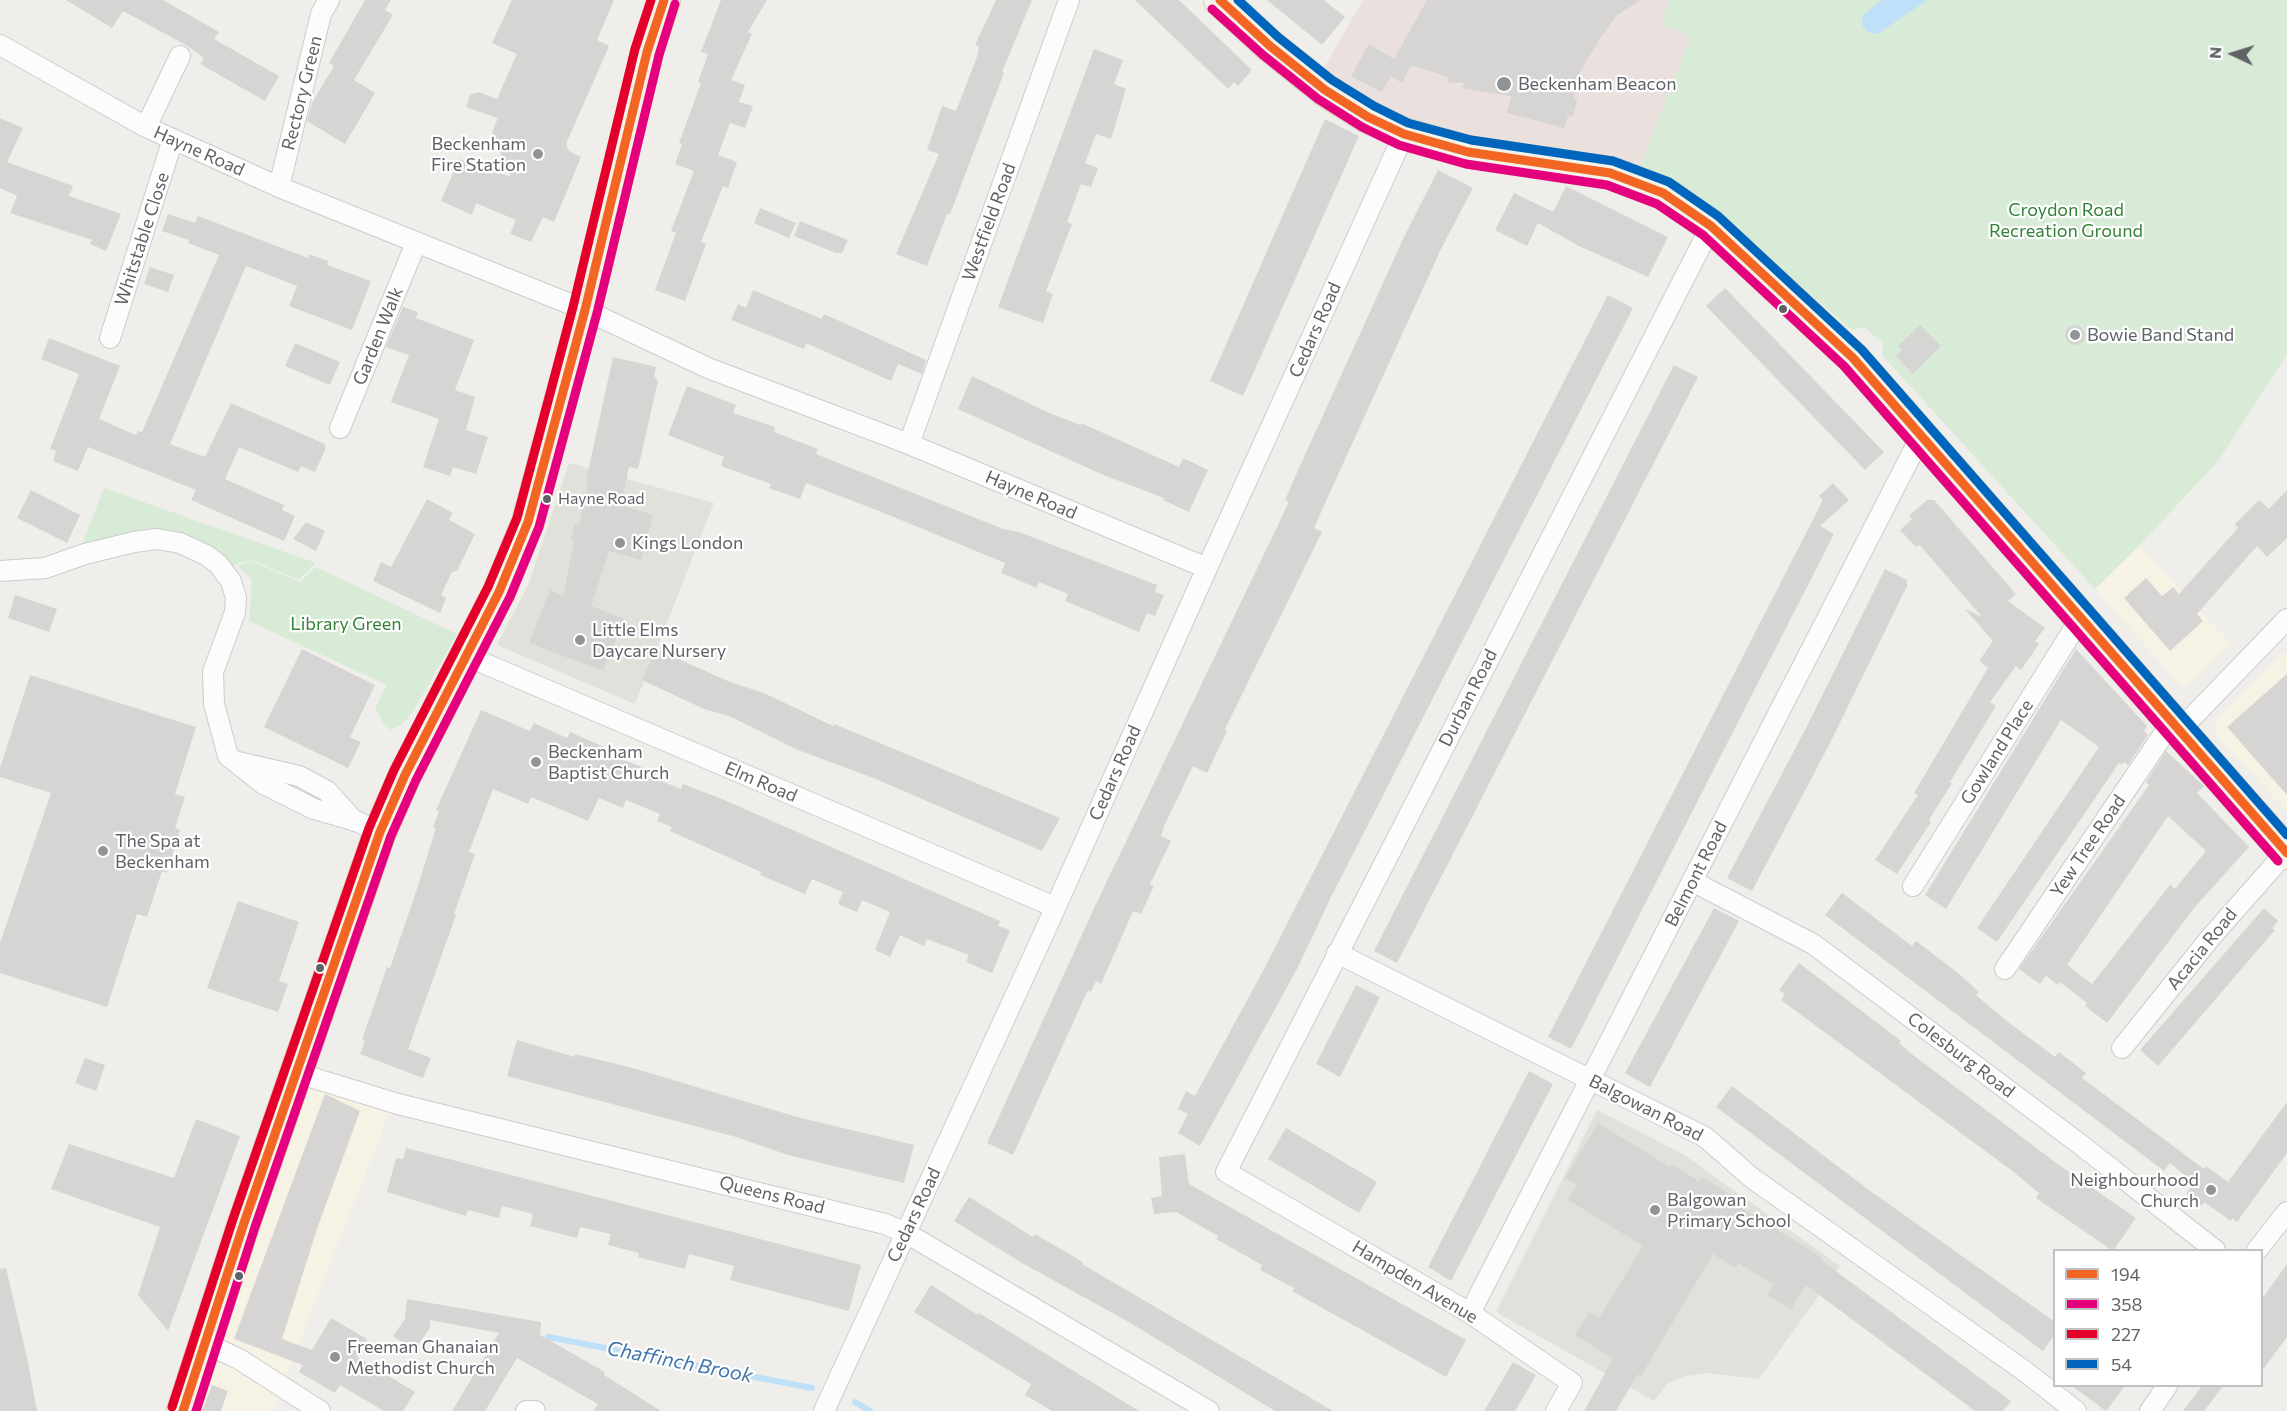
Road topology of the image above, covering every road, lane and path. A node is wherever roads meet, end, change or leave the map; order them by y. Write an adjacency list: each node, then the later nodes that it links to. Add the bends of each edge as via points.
1 (329, 0): 10 (street, Rectory Green, via 321,14)
2 (664, 0): 13 (main road, via 647,52)
3 (1069, 0): 17 (street, Westfield Road)
4 (1220, 0): 8 (main road, via 1325,90)
5 (0, 45): 7 (street, Hayne Road)
6 (180, 56): 7 (street)
7 (146, 127): 9 (street, Hayne Road)
8 (1404, 134): 11 (main road, via 1468,152 1610,173 1663,193); 18 (street, Cedars Road)
9 (173, 140): 10 (street, Hayne Road); 14 (street, Whitstable Close)
10 (279, 187): 12 (street, Hayne Road)
11 (1711, 226): 16 (main road, via 1853,358); 29 (street, Durban Road)
12 (416, 243): 13 (street, Hayne Road); 15 (street, Garden Walk)
13 (585, 310): 17 (street, Hayne Road, via 708,368); 22 (main road, via 528,522)
14 (110, 338)
15 (340, 428)
16 (1921, 436): 20 (main road); 26 (street, Belmont Road)
17 (909, 444): 18 (street, Hayne Road)
18 (1207, 568): 28 (street, Cedars Road)
19 (0, 571): 24 (street, via 45,568 85,554 157,539 180,543 206,555 218,564 236,593 235,612 213,672 214,704 228,756 262,783 314,809)
20 (2080, 619): 23 (main road); 27 (street, Gowland Place)
21 (2287, 619): 23 (street, Yew Tree Road)
22 (467, 656): 24 (main road, via 405,775); 28 (street, Elm Road)
23 (2175, 727): 25 (main road); 30 (street, Yew Tree Road)
24 (367, 827): 32 (main road)
25 (2286, 853): 31 (street, Acacia Road, via 2211,937)
26 (1692, 881): 33 (street, Belmont Road); 37 (street, Colesburg Road, via 1813,944)
27 (1913, 886)
28 (1055, 907): 36 (street, Cedars Road)
29 (1337, 953): 33 (street, Balgowan Road); 34 (street, Durban Road)
30 (2005, 969)
31 (2122, 1048)
32 (297, 1073): 36 (street, Queens Road, via 398,1104 863,1217); 40 (main road)
33 (1590, 1080): 39 (street, Belmont Road); 49 (street, Balgowan Road, via 1705,1137 1752,1178)
34 (1226, 1172): 39 (street, Hampden Avenue)
35 (2287, 1212): 38 (street)
36 (906, 1233): 46 (street, Cedars Road); 47 (street, Queens Road)
37 (2212, 1249)
38 (2259, 1249)
39 (1470, 1313): 48 (street, Hampden Avenue, via 1572,1383)
40 (200, 1358): 42 (main road); 43 (street, via 239,1359)
41 (2165, 1387): 50 (street)
42 (183, 1411)
43 (320, 1411)
44 (526, 1411): 45 (street)
45 (535, 1411)
46 (825, 1411)
47 (1209, 1411)
48 (1556, 1411)
49 (2076, 1411)
50 (2150, 1411)

